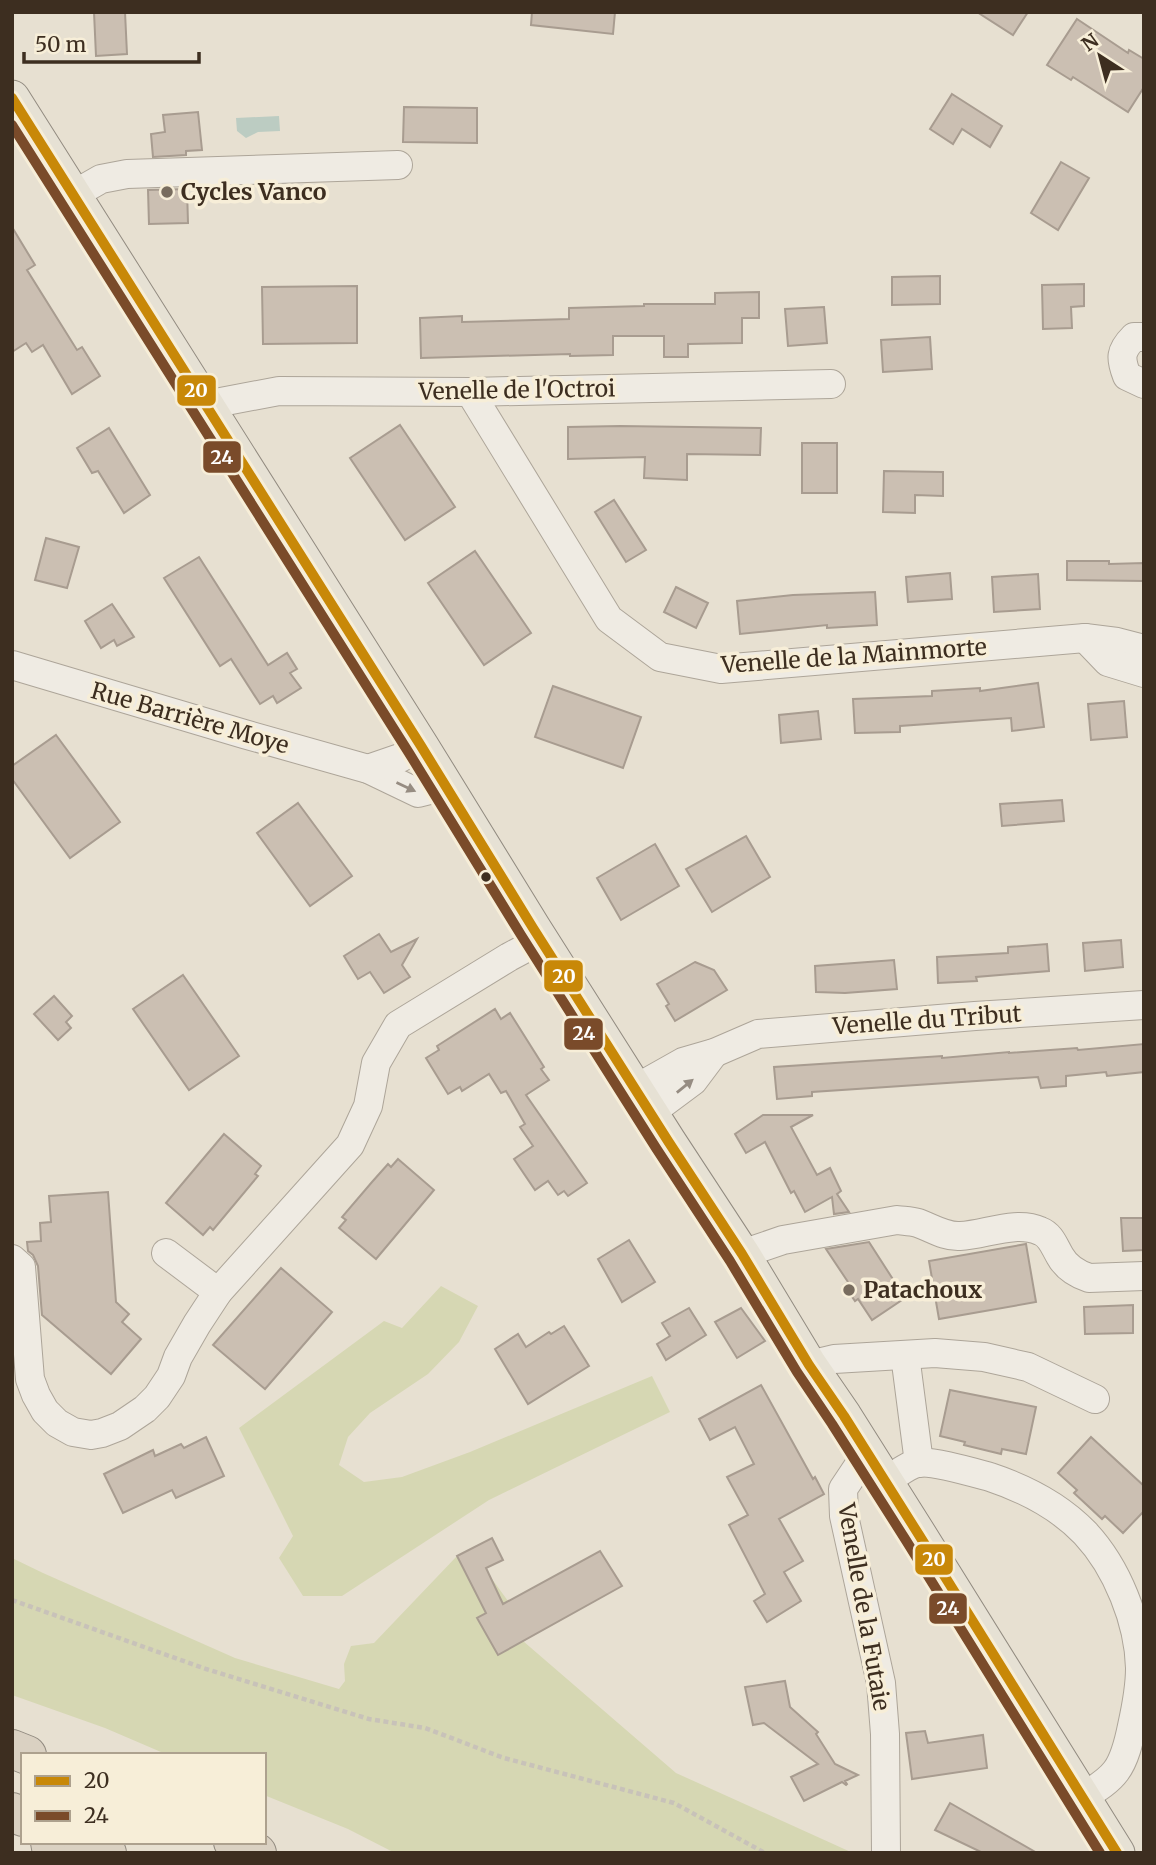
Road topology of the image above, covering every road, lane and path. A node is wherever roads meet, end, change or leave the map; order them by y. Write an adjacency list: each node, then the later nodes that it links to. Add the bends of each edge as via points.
1 (12, 98): 3 (main road)
2 (398, 165): 3 (street, via 127,174 101,179)
3 (73, 195): 8 (main road)
4 (1144, 337): 6 (street, via 1133,337 1124,348 1122,363 1127,376)
5 (831, 384): 7 (street, Venelle de l'Octroi)
6 (1144, 384)
7 (470, 392): 8 (street, Venelle de l'Octroi, via 279,391); 9 (street, Venelle de la Mainmorte, via 609,619 660,657 721,669)
8 (205, 405): 13 (main road)
9 (1086, 638): 10 (street, Venelle de la Mainmorte); 12 (street, via 1108,662)
10 (1144, 649)
11 (12, 665): 14 (street, Rue Barrière Moye)
12 (1144, 673)
13 (421, 747): 14 (street); 15 (main road)
14 (368, 769): 15 (street, Rue Barrière Moye, one-way to 15, via 418,793)
15 (446, 786): 16 (main road)
16 (541, 940): 18 (main road); 23 (street, via 398,1025 376,1063 368,1106 350,1145)
17 (1144, 1005): 18 (street, Venelle du Tribut, via 758,1034 714,1053 693,1081)
18 (642, 1101): 20 (main road)
19 (166, 1253): 23 (street)
20 (742, 1254): 22 (street, via 783,1240 897,1220 956,1237 1018,1227 1042,1231 1066,1264 1082,1275); 25 (main road)
21 (12, 1259): 23 (street, via 21,1267 30,1379 36,1395 57,1423 90,1435 120,1426 157,1397)
22 (1144, 1276)
23 (218, 1292)
24 (905, 1355): 25 (street, via 834,1359); 26 (street, via 984,1357 1028,1367); 27 (street)
25 (809, 1366): 28 (main road)
26 (1095, 1399)
27 (919, 1463): 28 (street); 30 (street, via 1009,1483 1046,1502 1086,1535 1119,1581 1138,1643 1136,1710 1117,1770)
28 (876, 1467): 30 (main road); 36 (street, Venelle de la Futaie, via 844,1489 845,1516 881,1684)
29 (12, 1600): 35 (path, via 356,1716 425,1728 504,1758 674,1803)
30 (1083, 1797): 37 (main road)
31 (87, 1844): 33 (highway)
32 (237, 1844): 34 (highway)
33 (107, 1853)
34 (257, 1853)
35 (765, 1853)
36 (886, 1853)
37 (1116, 1853)

